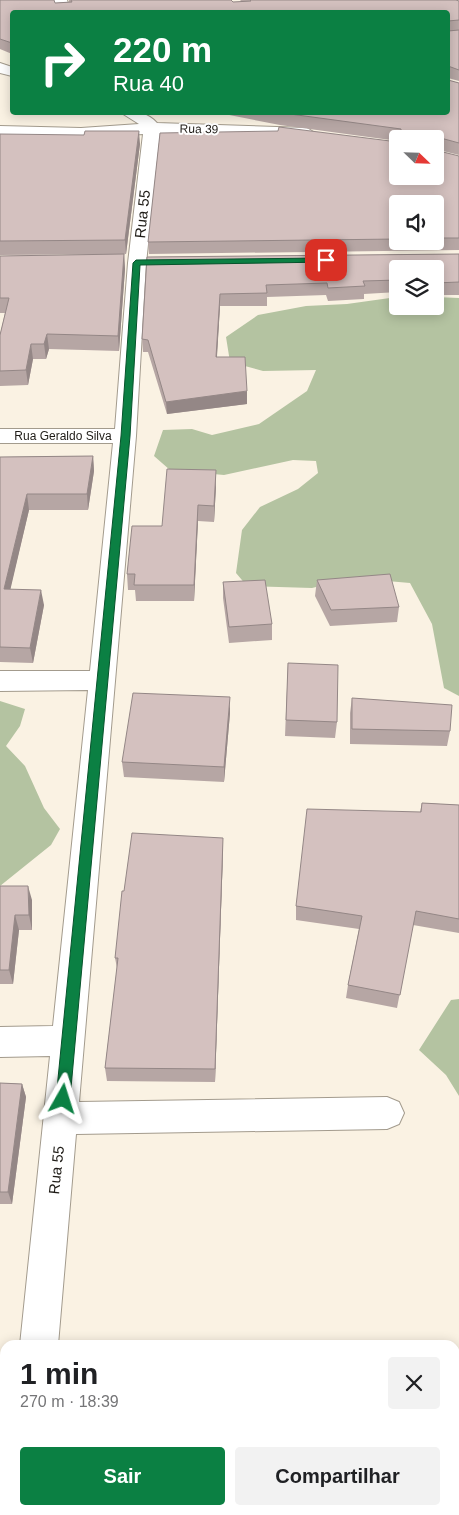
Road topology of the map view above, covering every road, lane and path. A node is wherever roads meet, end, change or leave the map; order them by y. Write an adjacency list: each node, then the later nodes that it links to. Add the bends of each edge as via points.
1 (134, 115): 2 (street)
2 (152, 128): 3 (street, Rua 39, via 81,133); 4 (street, Rua 39, via 273,131); 6 (street, Rua 55, via 137,263)
3 (0, 131)
4 (326, 136)
5 (0, 436): 6 (street, Rua Geraldo Silva)
6 (125, 436): 7 (street, Rua 55)
7 (102, 680): 8 (street); 9 (street, Rua 55)
8 (0, 681)
9 (69, 1041): 10 (street); 12 (street, Rua 55)
10 (0, 1042)
11 (387, 1114): 12 (street)
12 (61, 1118): 13 (street, Rua 55)
13 (39, 1340)

